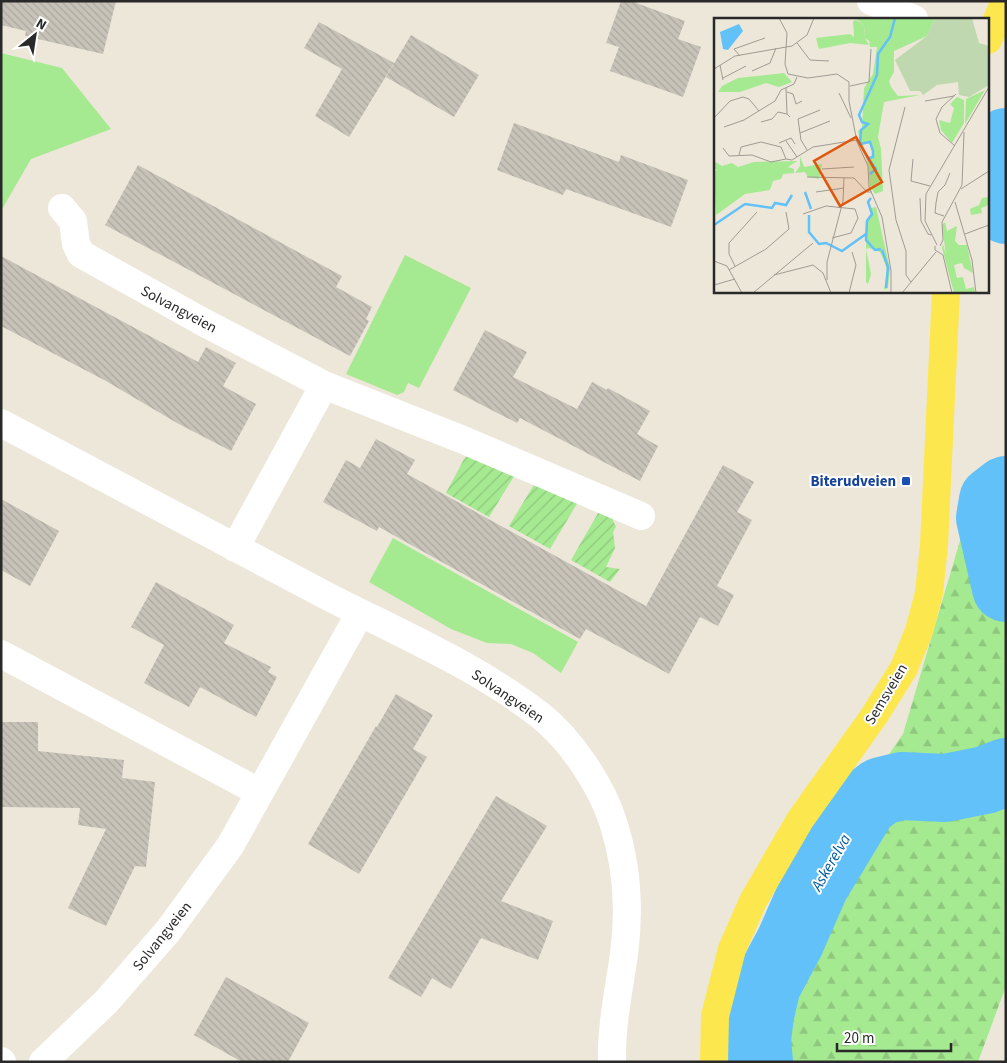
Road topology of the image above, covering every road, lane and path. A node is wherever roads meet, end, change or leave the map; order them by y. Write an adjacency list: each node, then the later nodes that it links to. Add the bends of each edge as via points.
1 (871, 1): 3 (street)
2 (1005, 1): 4 (main road)
3 (912, 18)
4 (990, 35)
5 (62, 208): 7 (street, Solvangveien, via 73,221 76,244 81,254)
6 (946, 292): 16 (main road, Semsveien, via 934,545 929,593 919,631 904,668 800,820 753,901 732,948 715,1016)
7 (324, 385): 9 (street, Solvangveien, via 471,443); 10 (street)
8 (1, 423): 10 (street, Solvangveien)
9 (641, 516)
10 (235, 548): 11 (street, Solvangveien)
11 (360, 613): 13 (street, Solvangveien); 15 (street, Solvangveien, via 454,661 543,718 571,748 597,785 613,820 624,863 628,904 611,1035)
12 (1, 654): 13 (street)
13 (259, 792): 14 (street, Solvangveien, via 230,846 168,931 106,1002)
14 (43, 1062)
15 (612, 1062)
16 (714, 1062)

